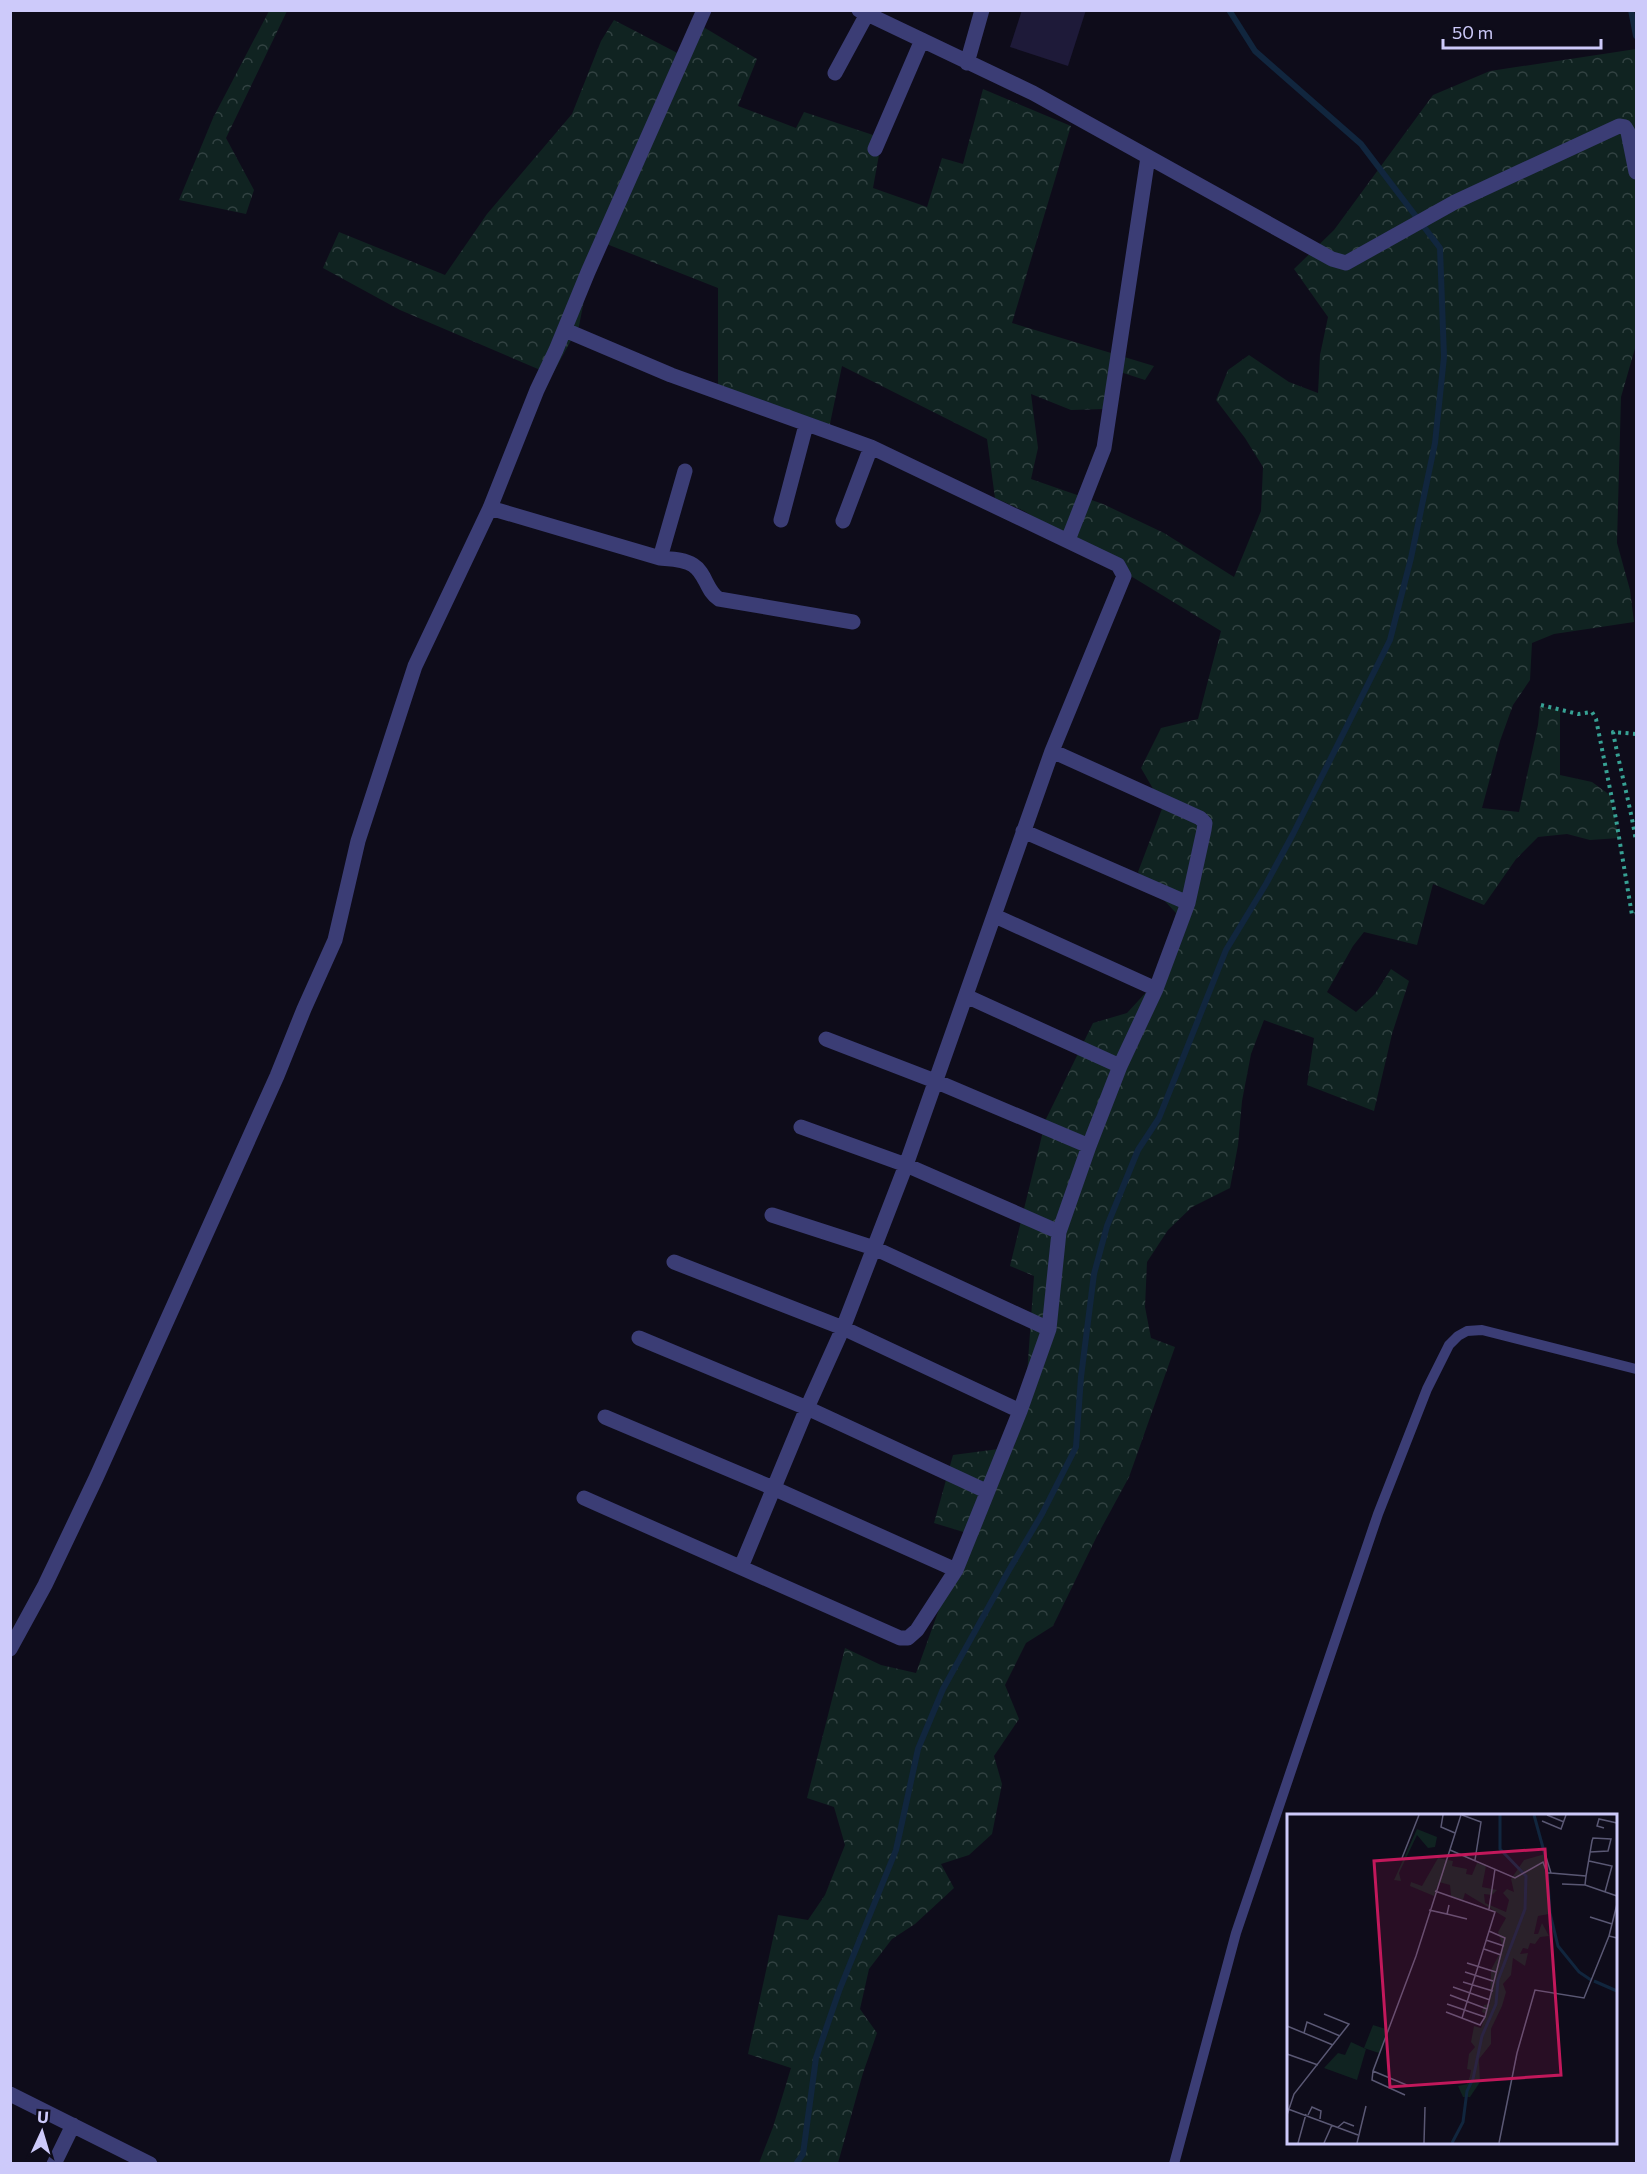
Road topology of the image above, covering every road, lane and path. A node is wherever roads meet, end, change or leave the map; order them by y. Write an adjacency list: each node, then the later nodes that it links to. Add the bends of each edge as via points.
1 (704, 10): 10 (street)
2 (982, 10): 5 (street)
3 (863, 12): 4 (street); 6 (street)
4 (922, 40): 5 (street); 7 (street)
5 (967, 63): 8 (street, via 1033,93)
6 (836, 73)
7 (875, 149)
8 (1148, 157): 9 (street, via 1332,259 1346,263 1455,202 1619,126 1628,132); 17 (street, via 1104,448)
9 (1636, 172)
10 (565, 330): 11 (street); 14 (street)
11 (806, 425): 12 (street); 15 (street)
12 (871, 447): 16 (street); 17 (street)
13 (685, 471): 18 (street)
14 (490, 508): 18 (street); 52 (street, via 415,666 358,842 335,940 96,1478)
15 (780, 520)
16 (843, 520)
17 (1068, 540): 22 (street, via 1118,565 1124,576)
18 (660, 558): 19 (street, via 692,564 719,599)
19 (853, 622)
20 (1541, 705): 26 (path, via 1578,714 1593,712 1632,915)
21 (1636, 734): 24 (path, via 1613,732)
22 (1052, 751): 23 (street); 25 (street, via 1203,820)
23 (1023, 831): 25 (street); 27 (street)
24 (1636, 841)
25 (1188, 903): 28 (street)
26 (1636, 914)
27 (995, 916): 28 (street); 29 (street)
28 (1156, 989): 31 (street)
29 (966, 996): 31 (street); 32 (street)
30 (826, 1039): 32 (street)
31 (1120, 1066): 34 (street)
32 (935, 1081): 34 (street); 35 (street)
33 (801, 1127): 35 (street)
34 (1089, 1146): 37 (street)
35 (906, 1165): 37 (street); 38 (street)
36 (772, 1215): 38 (street)
37 (1059, 1232): 41 (street)
38 (874, 1248): 40 (street); 41 (street)
39 (674, 1262): 40 (street)
40 (843, 1328): 44 (street); 45 (street)
41 (1049, 1329): 45 (street)
42 (639, 1338): 44 (street)
43 (1636, 1369): 57 (lane, via 1482,1330 1467,1331 1449,1346 1427,1389 1378,1514 1236,1933)
44 (807, 1407): 47 (street); 48 (street)
45 (1020, 1411): 48 (street)
46 (605, 1417): 47 (street)
47 (773, 1488): 50 (street); 51 (street)
48 (986, 1491): 51 (street)
49 (584, 1498): 50 (street)
50 (741, 1567): 51 (street, via 905,1638 917,1630)
51 (956, 1570)
52 (10, 1649)
53 (10, 2094): 54 (street)
54 (74, 2125): 55 (street); 56 (street)
55 (54, 2163)
56 (150, 2163)
57 (1174, 2163)

